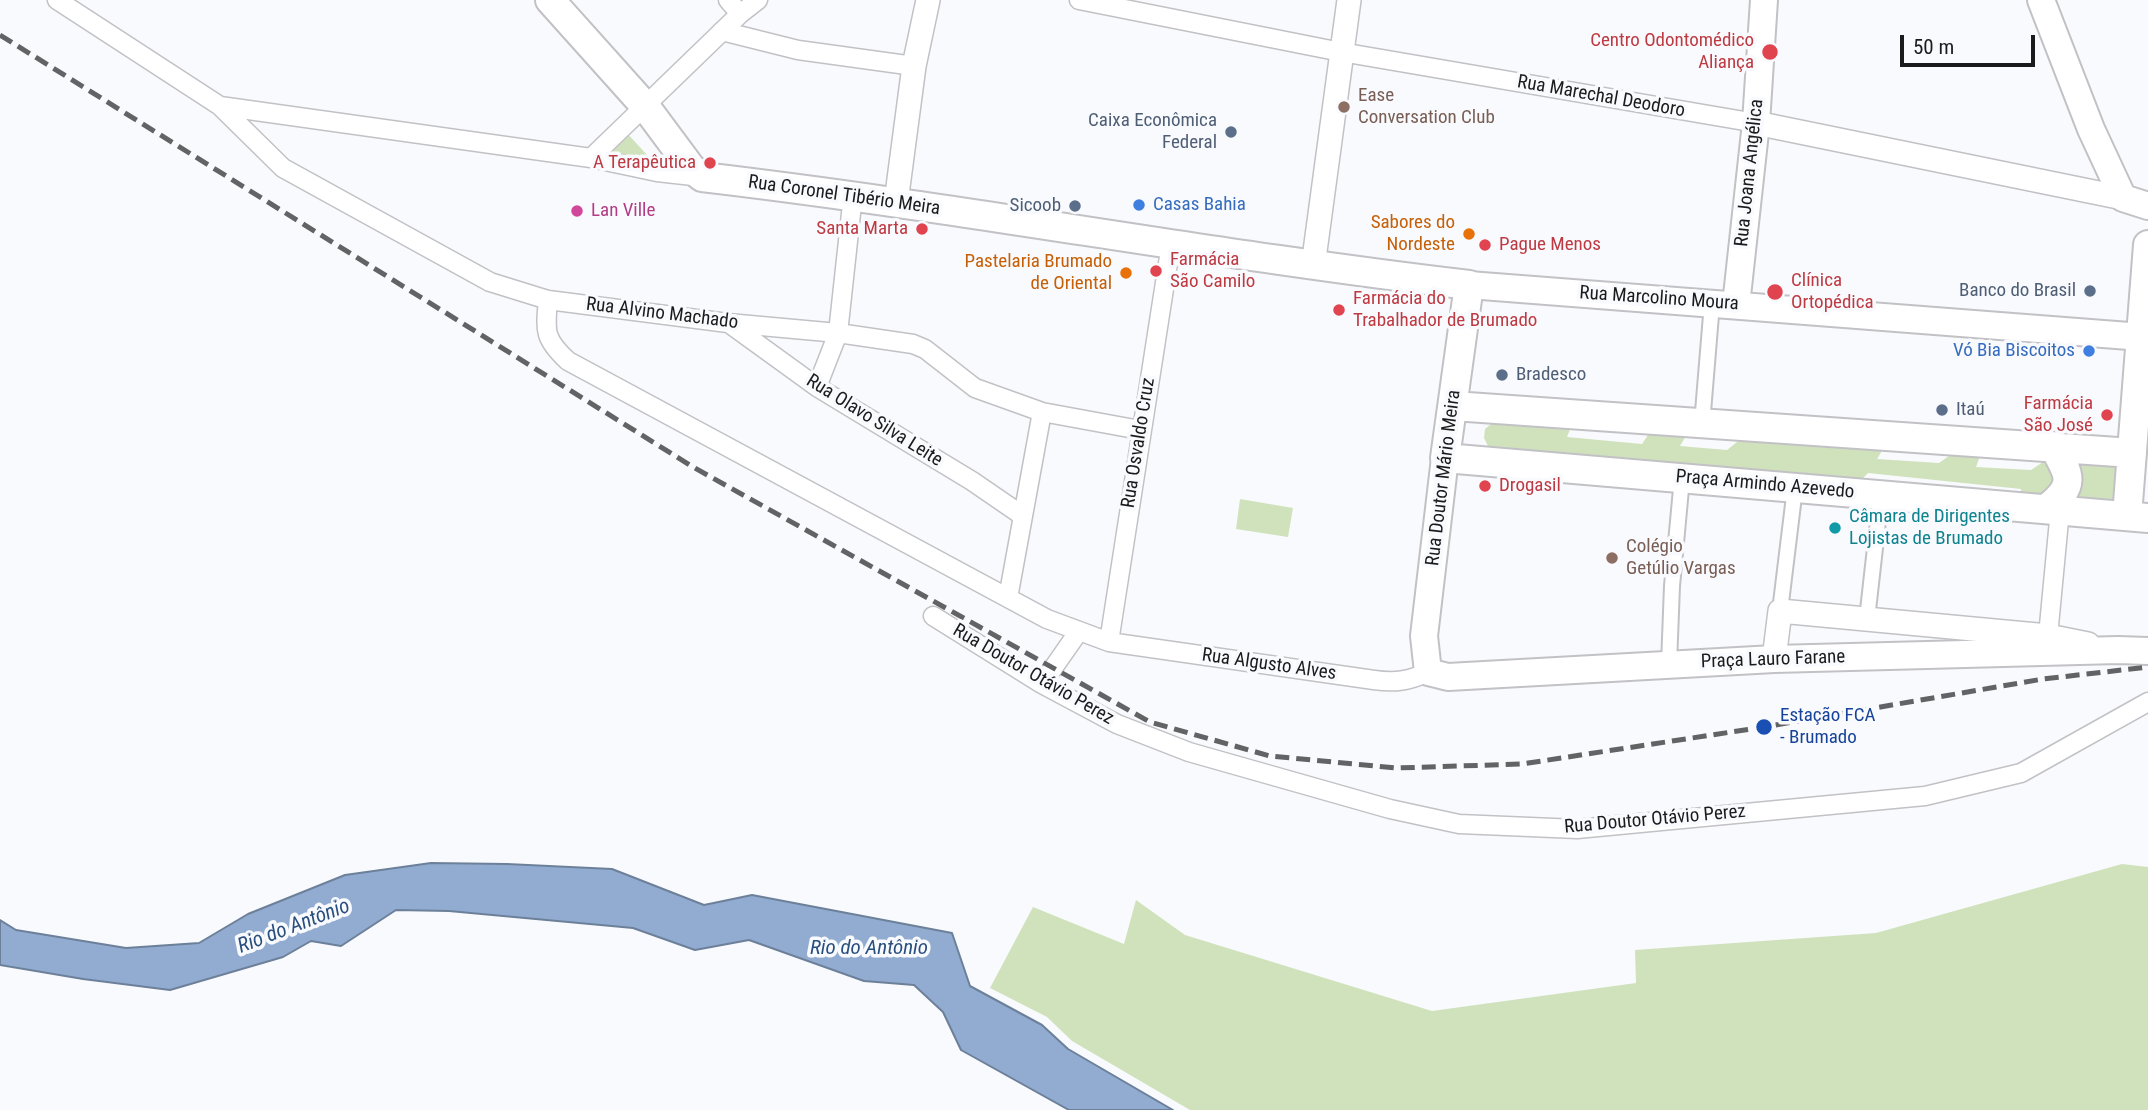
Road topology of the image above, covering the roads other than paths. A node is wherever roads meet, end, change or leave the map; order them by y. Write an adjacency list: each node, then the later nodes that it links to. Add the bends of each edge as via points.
1 (57, 0): 9 (street)
2 (550, 0): 15 (main road)
3 (758, 0): 10 (street)
4 (928, 0): 13 (street)
5 (1079, 0): 12 (street, Rua Marechal Deodoro)
6 (1349, 0): 12 (street)
7 (1764, 0): 16 (main road, Rua Joana Angélica)
8 (2041, 0): 21 (main road, via 2091,129)
9 (85, 7): 14 (street)
10 (734, 7): 11 (street)
11 (722, 31): 13 (street, via 798,50); 15 (street)
12 (1341, 52): 16 (street, Rua Marechal Deodoro); 24 (street)
13 (914, 66): 20 (street)
14 (220, 106): 17 (street, Rua Coronel Tibério Meira); 26 (street, Rua Alvino Machado, via 283,168 491,282)
15 (645, 106): 17 (street); 18 (main road)
16 (1755, 123): 21 (street, Rua Marechal Deodoro); 27 (main road, Rua Joana Angélica)
17 (591, 158): 18 (street, Rua Coronel Tibério Meira)
18 (702, 177): 19 (main road, Rua Coronel Tibério Meira)
19 (853, 195): 20 (main road, Rua Coronel Tibério Meira); 29 (street)
20 (896, 202): 22 (main road, Rua Coronel Tibério Meira)
21 (2135, 202)
22 (1171, 244): 24 (main road, Rua Coronel Tibério Meira); 35 (street, Rua Osvaldo Cruz)
23 (2148, 245): 30 (main road)
24 (1313, 266): 25 (main road, Rua Coronel Tibério Meira)
25 (1469, 285): 27 (main road, Rua Marcolino Moura); 32 (main road, Rua Doutor Mário Meira)
26 (548, 300): 28 (street, Rua Alvino Machado); 45 (street, via 545,330 554,349 568,361)
27 (1724, 304): 30 (main road, Rua Marcolino Moura); 34 (street)
28 (728, 323): 29 (street, Rua Alvino Machado); 31 (street, Rua Olavo Silva Leite)
29 (838, 333): 31 (street); 33 (street, Rua Alvino Machado, via 913,344 975,388)
30 (2142, 337): 37 (main road)
31 (817, 387): 43 (street, Rua Olavo Silva Leite)
32 (1453, 406): 34 (main road); 38 (main road, Rua Doutor Mário Meira)
33 (1042, 412): 35 (street, Rua Alvino Machado); 43 (street)
34 (1702, 424): 36 (main road)
35 (1140, 430): 51 (street, Rua Osvaldo Cruz)
36 (2053, 446): 37 (main road); 42 (main road, via 2069,481)
37 (2132, 453): 44 (main road)
38 (1445, 458): 39 (main road, Praça Armindo Azevedo); 56 (main road, Rua Doutor Mário Meira, via 1424,636)
39 (1682, 478): 40 (main road, Praça Armindo Azevedo); 55 (street)
40 (1795, 488): 41 (main road, Praça Armindo Azevedo); 46 (street)
41 (1881, 495): 42 (main road, Praça Armindo Azevedo); 48 (street)
42 (2053, 509): 44 (main road, Praça Armindo Azevedo); 50 (street)
43 (1023, 516): 45 (street)
44 (2138, 517)
45 (1008, 598): 49 (street)
46 (1780, 611): 48 (street, Praça Lauro Farane); 54 (street)
47 (933, 616): 57 (street, Rua Doutor Otávio Perez)
48 (1867, 619): 50 (street, Praça Lauro Farane)
49 (1079, 631): 51 (street); 57 (street)
50 (2048, 636): 52 (street, Praça Lauro Farane)
51 (1109, 642): 56 (street, Rua Algusto Alves, via 1394,682)
52 (2118, 650): 53 (main road, Praça Lauro Farane); 54 (main road, Praça Lauro Farane)
53 (2148, 651)
54 (1774, 659): 55 (main road, Praça Lauro Farane)
55 (1670, 664): 56 (main road, Praça Lauro Farane, via 1448,677)
56 (1428, 672)
57 (1042, 684): 58 (street, Rua Doutor Otávio Perez, via 1117,724 1188,752 1390,809 1459,824 1577,829 1925,796 2021,772)
58 (2148, 702)

